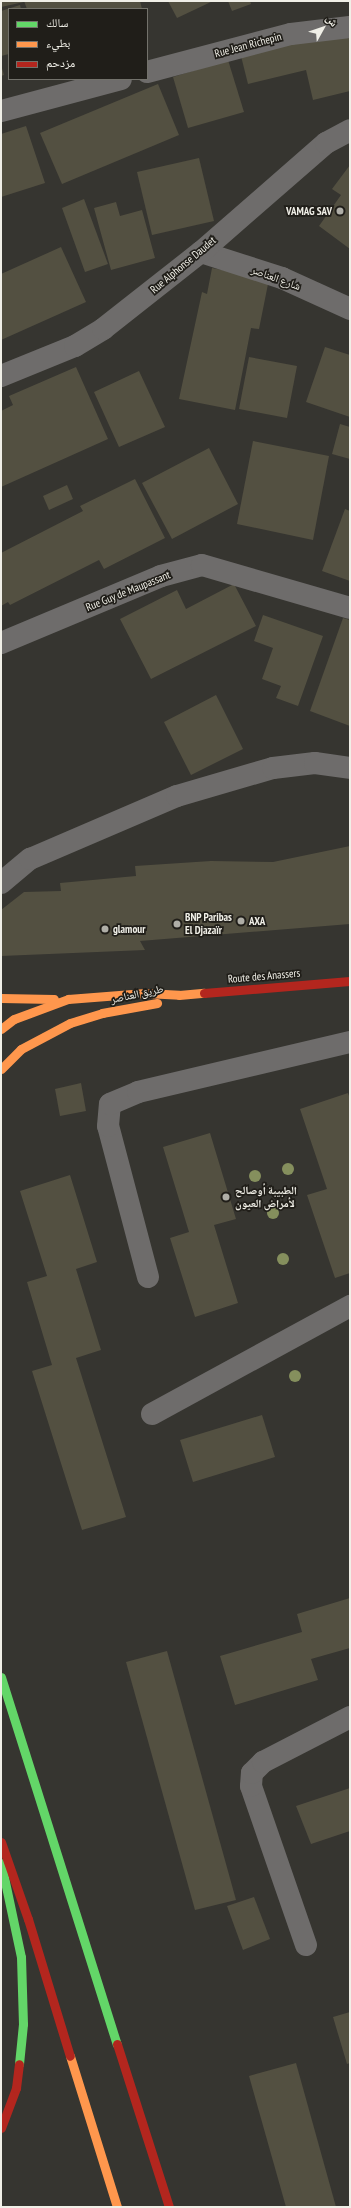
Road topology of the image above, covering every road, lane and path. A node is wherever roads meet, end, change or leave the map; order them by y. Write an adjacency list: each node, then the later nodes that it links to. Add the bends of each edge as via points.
1 (350, 26): 2 (street, Rue Jean Richepin, via 291,34)
2 (148, 72)
3 (117, 80): 4 (street)
4 (1, 111)
5 (350, 130): 6 (street, Rue Alphonse Daudet, via 321,147)
6 (200, 252): 7 (street, شارع العناصر, via 282,278); 8 (street, Rue Alphonse Daudet, via 103,329 75,346)
7 (350, 309)
8 (1, 376)
9 (350, 608): 10 (street, Rue Guy de Maupassant, via 202,565 161,576)
10 (1, 643)
11 (350, 768): 12 (street, via 315,763 272,768 177,796 30,859)
12 (1, 883)
13 (350, 981): 14 (main road, Route des Anassers)
14 (179, 995): 16 (main road, طريق العناصر, via 145,993); 19 (main road, طريق العناصر, via 165,1001 102,1013 70,1023 21,1049)
15 (1, 998): 16 (main road)
16 (68, 999): 17 (main road, طريق العناصر, via 14,1019)
17 (1, 1029)
18 (350, 1042): 20 (street, via 138,1092 110,1104 108,1126)
19 (1, 1069)
20 (148, 1277)
21 (350, 1306): 22 (street)
22 (152, 1414)
23 (1, 1677): 30 (main road)
24 (350, 1717): 27 (street, via 264,1762 252,1773 251,1786)
25 (1, 1842): 29 (main road, via 28,1919)
26 (1, 1862): 28 (main road, via 20,1957 23,2024 16,2088)
27 (306, 1945)
28 (1, 2128)
29 (117, 2207)
30 (169, 2207)

